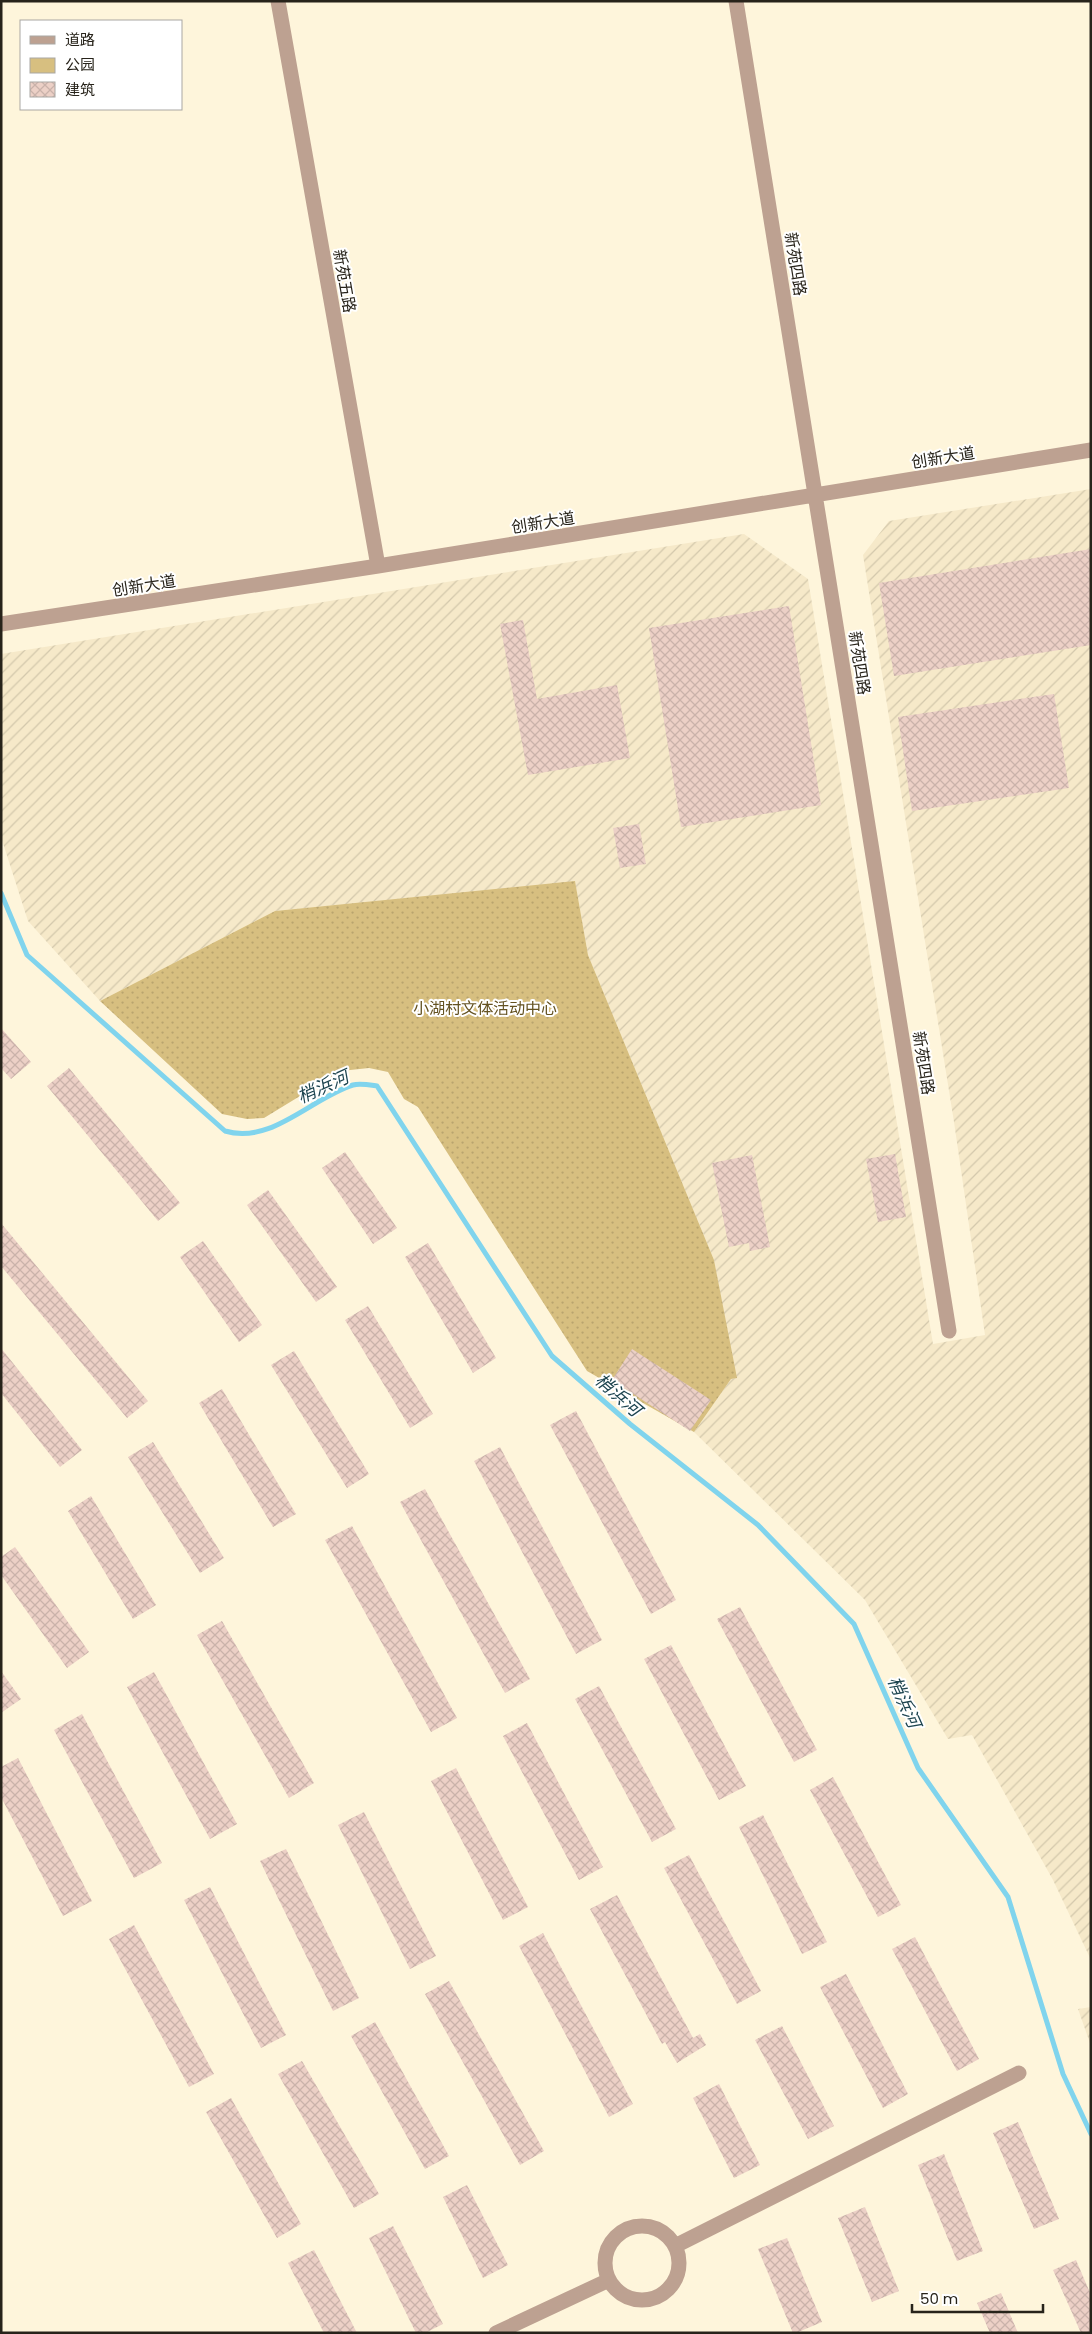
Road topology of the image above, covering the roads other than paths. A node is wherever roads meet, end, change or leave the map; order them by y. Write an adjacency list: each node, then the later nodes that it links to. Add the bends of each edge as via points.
1 (278, 1): 5 (street, 新苑五路)
2 (736, 1): 4 (street, 新苑四路)
3 (1091, 450): 4 (street, 创新大道)
4 (816, 495): 5 (street, 创新大道); 7 (street, 新苑四路)
5 (378, 566): 6 (street, 创新大道)
6 (1, 624)
7 (949, 1332)
8 (1019, 2073): 9 (street)
9 (675, 2246): 10 (street, via 679,2258 678,2271 665,2292 640,2300 617,2290); 10 (street, via 667,2235 650,2227 631,2227 619,2233 606,2255 605,2268)
10 (609, 2280): 11 (street)
11 (496, 2333)

